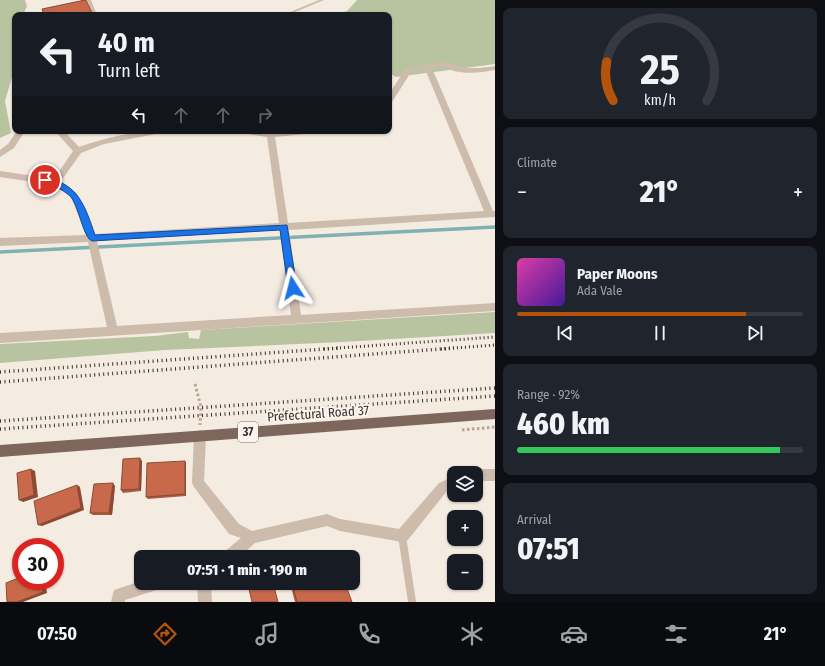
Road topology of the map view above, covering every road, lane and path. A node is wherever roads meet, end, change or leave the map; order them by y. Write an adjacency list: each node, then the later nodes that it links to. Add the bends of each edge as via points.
1 (89, 0): 3 (lane)
2 (322, 0): 4 (lane)
3 (93, 12)
4 (292, 12)
5 (428, 67): 6 (street, via 443,64 460,70 478,71); 7 (street, via 409,70); 18 (street)
6 (495, 68)
7 (392, 96)
8 (19, 134): 15 (street)
9 (62, 134): 14 (street)
10 (141, 134): 14 (street, via 110,140)
11 (266, 134): 13 (street)
12 (280, 134): 13 (street)
13 (272, 135): 19 (street)
14 (78, 151): 17 (street)
15 (0, 154)
16 (0, 174): 17 (street)
17 (56, 182): 20 (street, via 74,195)
18 (492, 215): 19 (street)
19 (284, 227): 20 (street); 23 (street)
20 (92, 238): 21 (street); 24 (street)
21 (0, 242)
22 (495, 307): 23 (street)
23 (298, 319): 24 (street)
24 (113, 331): 25 (street)
25 (0, 338)
26 (195, 384): 28 (path, via 201,407)
27 (495, 414): 28 (main road, Prefectural Road 37 / 37)
28 (200, 436): 29 (main road, Prefectural Road 37 / 37); 34 (street, via 198,483 234,529)
29 (0, 451)
30 (483, 475): 31 (street)
31 (495, 475)
32 (447, 485): 33 (street)
33 (402, 536): 34 (street, via 340,525 327,520); 40 (lane)
34 (252, 537): 35 (street)
35 (237, 550)
36 (135, 590): 38 (street, via 119,595)
37 (204, 590): 39 (street)
38 (118, 602)
39 (205, 602)
40 (412, 602)

